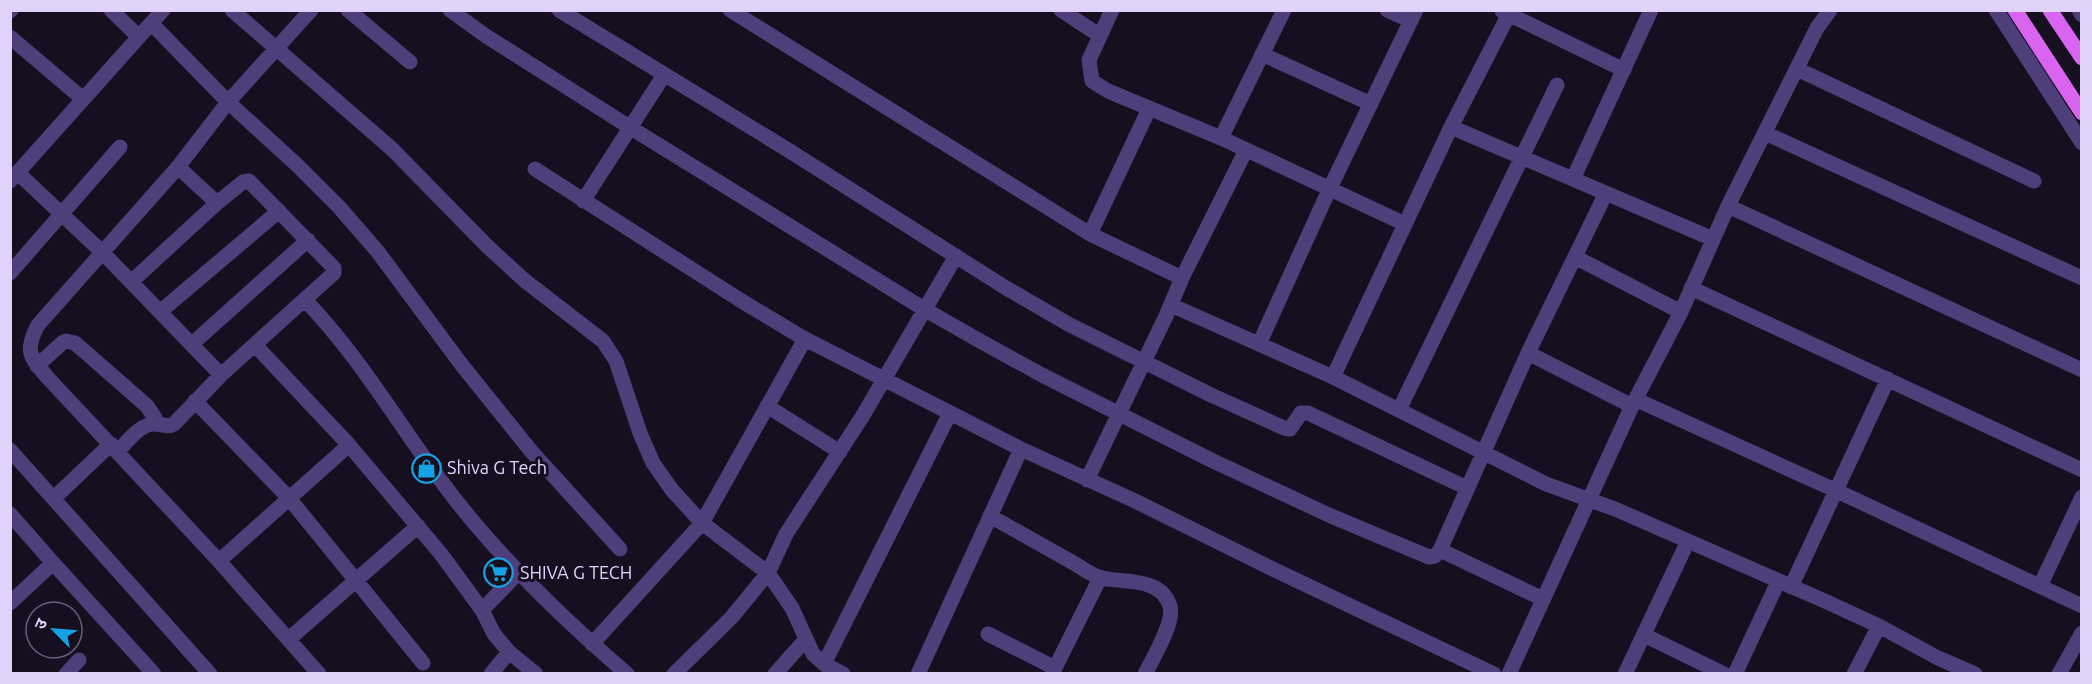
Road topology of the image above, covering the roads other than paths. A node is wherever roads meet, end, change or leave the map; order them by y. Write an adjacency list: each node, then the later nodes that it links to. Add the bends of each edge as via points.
1 (111, 10): 24 (street)
2 (163, 10): 22 (street)
3 (232, 10): 26 (street)
4 (311, 10): 26 (street)
5 (348, 10): 29 (street)
6 (450, 10): 40 (street)
7 (559, 10): 32 (street)
8 (730, 10): 60 (street)
9 (1061, 10): 23 (street)
10 (1112, 10): 23 (street)
11 (1284, 10): 27 (street)
12 (1387, 10): 21 (street)
13 (1651, 10): 31 (street)
14 (1830, 10): 30 (street)
15 (1996, 10): 43 (street)
16 (2015, 10): 38 (main road)
17 (2050, 10): 28 (main road)
18 (2079, 10): 20 (street)
19 (1505, 12): 31 (street); 39 (street)
20 (2082, 15)
21 (1413, 16): 36 (street)
22 (151, 23): 24 (street); 35 (street)
23 (1100, 35): 37 (street, via 1089,60 1092,81)
24 (138, 36): 34 (street)
25 (10, 37): 34 (street)
26 (275, 49): 35 (street); 111 (street, via 392,149 524,280 603,341 615,361 653,463)
27 (1262, 54): 36 (street); 42 (street)
28 (2082, 58)
29 (410, 62)
30 (1797, 69): 41 (street); 51 (street)
31 (1624, 70): 50 (street)
32 (664, 75): 40 (street); 64 (street)
33 (1557, 86): 46 (street)
34 (83, 99): 49 (street)
35 (228, 102): 47 (street); 114 (street, via 347,216 531,451)
36 (1371, 104): 52 (street)
37 (1149, 110): 42 (street); 60 (street)
38 (2082, 113)
39 (1451, 127): 46 (street); 59 (street)
40 (631, 128): 54 (street); 73 (street)
41 (1765, 133): 56 (street); 68 (street)
42 (1221, 138): 45 (street)
43 (2082, 142)
44 (120, 147): 58 (street)
45 (1246, 150): 52 (street); 67 (street)
46 (1522, 158): 50 (street); 91 (street)
47 (178, 167): 55 (street); 63 (street)
48 (535, 169): 54 (street)
49 (14, 177): 58 (street)
50 (1573, 179): 53 (street)
51 (2034, 181)
52 (1329, 190): 59 (street); 78 (street)
53 (1606, 193): 61 (street); 65 (street)
54 (583, 201): 76 (street)
55 (217, 202): 57 (street, via 249,181); 69 (street)
56 (1728, 206): 61 (street); 83 (street)
57 (279, 211): 62 (street); 74 (street)
58 (61, 215): 63 (street); 66 (street)
59 (1405, 224): 86 (street)
60 (1090, 234): 67 (street)
61 (1713, 239): 70 (street)
62 (308, 240): 71 (street, via 334,268 334,273); 77 (street)
63 (103, 254): 69 (street); 82 (street, via 38,325 29,347)
64 (956, 256): 73 (street); 81 (street, via 1070,325)
65 (1575, 257): 75 (street); 80 (street)
66 (10, 273)
67 (1182, 278): 72 (street)
68 (2082, 278)
69 (131, 282): 74 (street)
70 (1691, 288): 75 (street); 87 (street)
71 (305, 300): 79 (street); 118 (street, via 356,358 422,455)
72 (1172, 305): 78 (street); 81 (street)
73 (924, 309): 85 (street); 93 (street)
74 (160, 311): 77 (street)
75 (1681, 312): 89 (street)
76 (805, 339): 85 (street); 90 (street)
77 (192, 344): 84 (street)
78 (1259, 344): 86 (street)
79 (255, 345): 84 (street); 95 (street)
80 (1528, 353): 89 (street); 100 (street)
81 (1143, 362): 93 (street); 103 (street, via 1284,428 1290,429 1301,413 1308,412)
82 (37, 366): 94 (street, via 70,340 147,406); 96 (street)
83 (2082, 370)
84 (222, 375): 88 (street)
85 (884, 377): 92 (street); 99 (street)
86 (1332, 377): 91 (street)
87 (1888, 379): 101 (street); 104 (street)
88 (195, 401): 94 (street, via 174,424); 105 (street)
89 (1634, 403): 104 (street); 108 (street)
90 (767, 406): 99 (street); 111 (street)
91 (1398, 410): 100 (street)
92 (950, 412): 97 (street); 138 (street)
93 (1120, 415): 102 (street); 115 (street, via 1330,516 1429,557)
94 (156, 424): 96 (street)
95 (349, 445): 105 (street); 112 (street)
96 (114, 447): 107 (street); 116 (street)
97 (1021, 449): 102 (street); 110 (street)
98 (10, 450): 107 (street)
99 (840, 452): 119 (street, via 786,534)
100 (1483, 452): 103 (street); 108 (street, via 1546,484)
101 (2082, 470)
102 (1087, 480): 152 (street)
103 (1467, 488): 115 (street)
104 (1837, 491): 122 (street); 123 (street)
105 (288, 497): 116 (street); 121 (street)
106 (2082, 497): 123 (street)
107 (54, 498): 142 (street)
108 (1590, 499): 113 (street); 124 (street)
109 (10, 514): 117 (street)
110 (990, 516): 120 (street); 150 (street)
111 (702, 523): 119 (street); 134 (street)
112 (418, 526): 121 (street); 127 (street)
113 (1688, 542): 122 (street); 131 (street)
114 (620, 549)
115 (1440, 550): 124 (street)
116 (219, 561): 132 (street)
117 (53, 563): 125 (street); 141 (street)
118 (518, 573): 127 (street); 134 (street)
119 (768, 573): 133 (street, via 792,608); 147 (street, via 731,618)
120 (1100, 578): 139 (street); 151 (street, via 1143,583 1168,600 1170,621)
121 (355, 581): 132 (street); 137 (street)
122 (1785, 584): 128 (street); 156 (street)
123 (2040, 586): 126 (street)
124 (1542, 600): 153 (street)
125 (10, 603)
126 (2082, 606)
127 (482, 610): 135 (street)
128 (1879, 626): 157 (street); 158 (street)
129 (2082, 633): 159 (street)
130 (988, 634): 139 (street)
131 (1644, 635): 154 (street); 155 (street)
132 (289, 639): 143 (street)
133 (806, 639): 138 (street, via 813,654); 148 (street)
134 (592, 644): 146 (street)
135 (509, 652): 144 (street); 145 (street)
136 (79, 660): 140 (street)
137 (423, 663)
138 (824, 664): 149 (street)
139 (1054, 671)
140 (66, 674)
141 (154, 674)
142 (210, 674)
143 (319, 674)
144 (491, 674)
145 (536, 674)
146 (627, 674)
147 (674, 674)
148 (775, 674)
149 (843, 674)
150 (918, 674)
151 (1145, 674)
152 (1494, 674)
153 (1509, 674)
154 (1625, 674)
155 (1724, 674)
156 (1735, 674)
157 (1854, 674)
158 (1975, 674)
159 (2059, 674)

